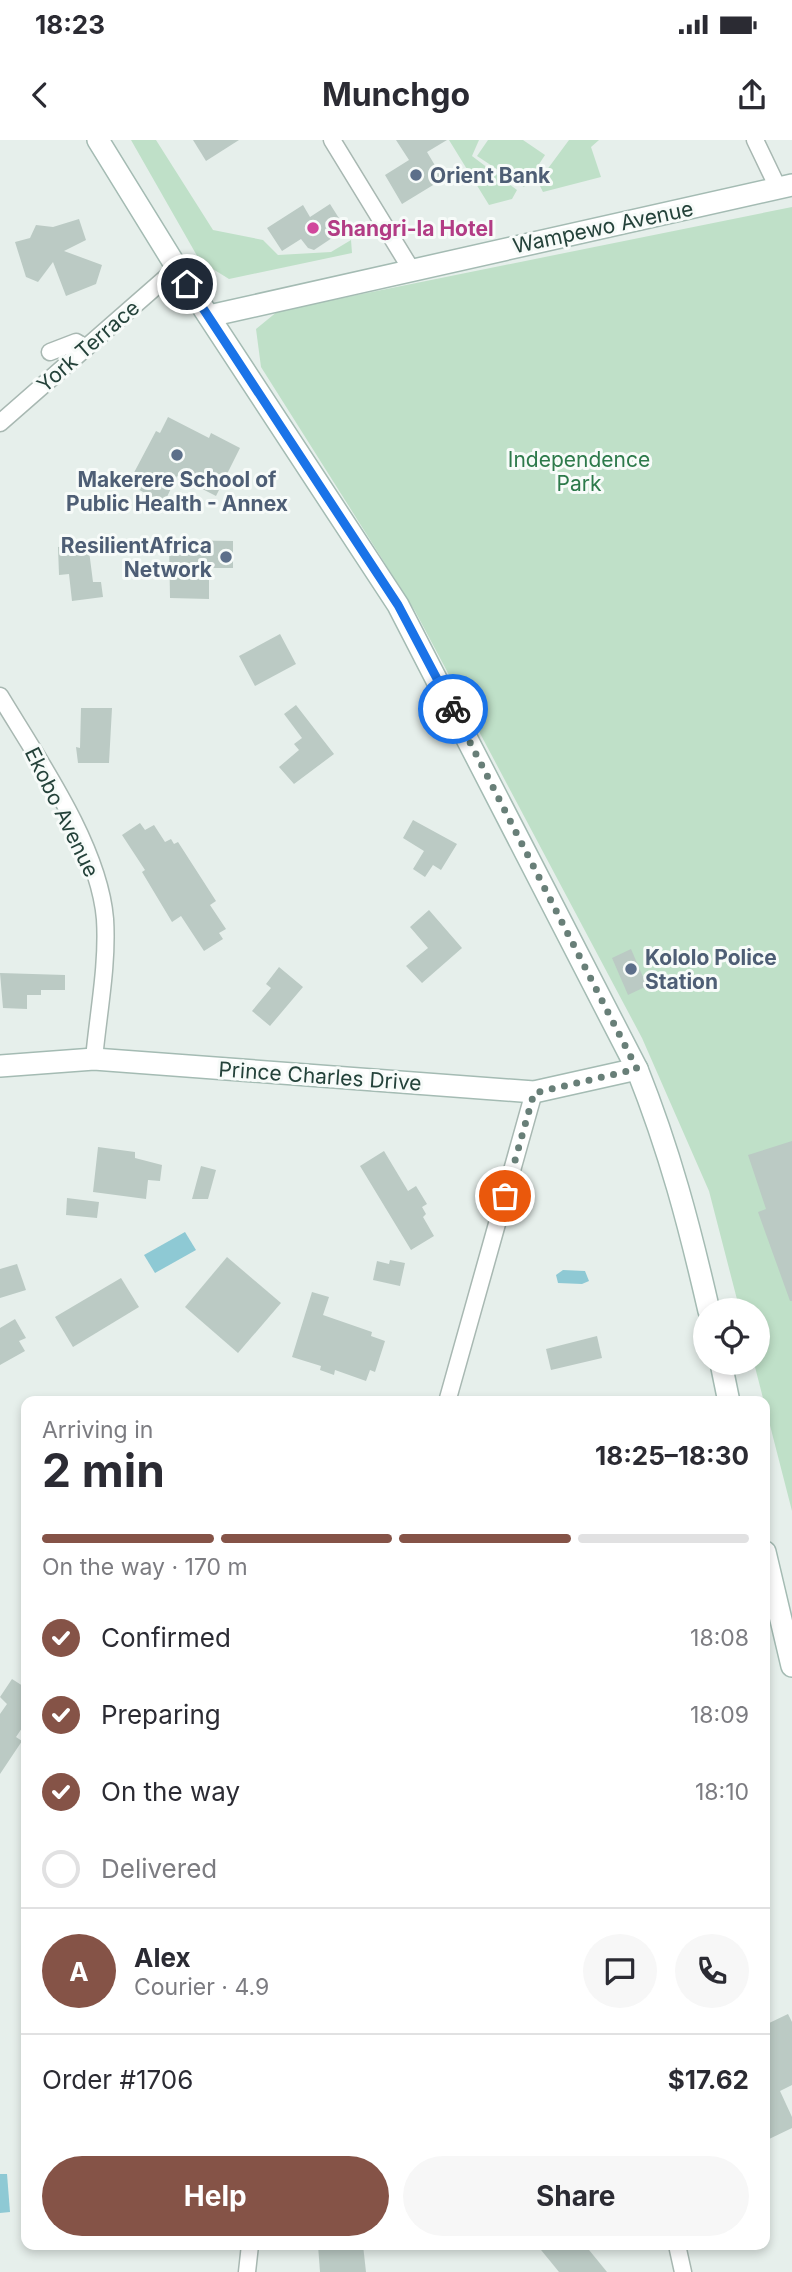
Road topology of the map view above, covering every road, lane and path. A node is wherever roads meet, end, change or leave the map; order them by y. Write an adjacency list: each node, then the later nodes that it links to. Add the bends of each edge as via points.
1 (97, 140): 5 (main road)
2 (332, 140): 6 (street)
3 (755, 140): 4 (street)
4 (785, 187): 6 (main road, Wampewo Avenue)
5 (177, 268): 7 (main road); 8 (street, York Terrace)
6 (411, 269): 7 (main road, Wampewo Avenue)
7 (209, 316): 14 (main road, via 398,605)
8 (86, 348): 9 (street, via 76,342); 10 (street, York Terrace)
9 (50, 352)
10 (0, 424)
11 (0, 696): 12 (street, Ekobo Avenue, via 65,807 98,885 105,919)
12 (94, 1059): 13 (main road, Prince Charles Drive); 15 (main road, Prince Charles Drive)
13 (0, 1066)
14 (637, 1069): 15 (main road, Prince Charles Drive); 16 (main road, via 681,1192)
15 (534, 1093): 18 (street)
16 (706, 1298)
17 (723, 1375): 19 (main road)
18 (449, 1396)
19 (728, 1396)
20 (770, 1590): 21 (main road)
21 (792, 1666)
22 (249, 2250): 24 (street)
23 (678, 2250): 25 (street)
24 (247, 2272)
25 (683, 2272)

